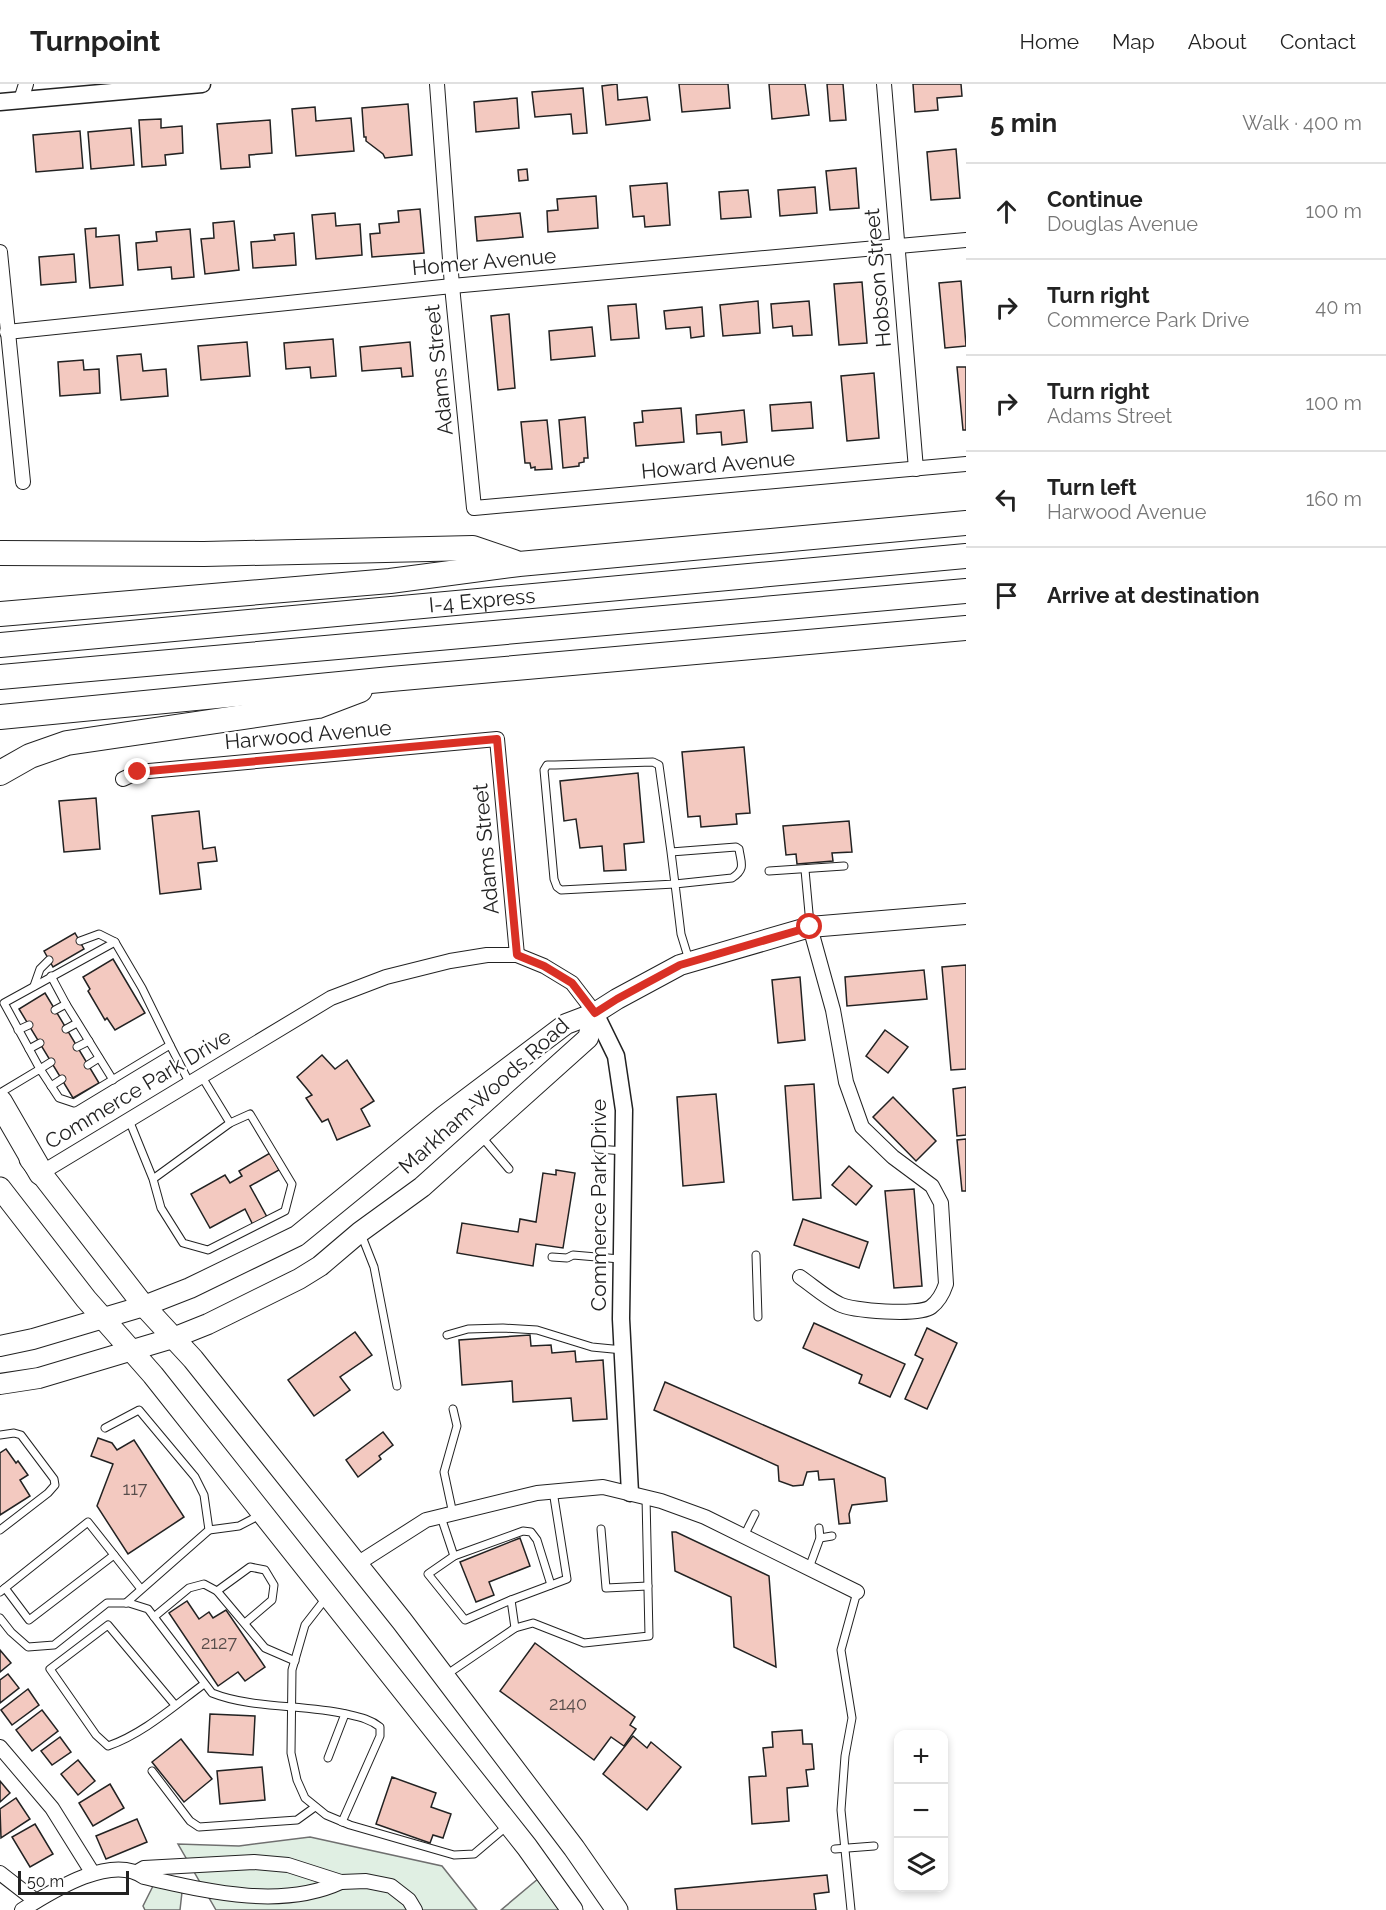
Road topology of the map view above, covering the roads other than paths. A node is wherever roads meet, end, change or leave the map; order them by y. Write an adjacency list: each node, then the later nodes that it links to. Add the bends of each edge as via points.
1 (26, 84): 5 (street)
2 (202, 84): 5 (street)
3 (437, 84): 10 (street, Adams Street)
4 (884, 84): 8 (street, Hobson Street)
5 (21, 100): 6 (street)
6 (0, 102)
7 (966, 240): 8 (street, Homer Avenue)
8 (896, 246): 10 (street, Homer Avenue); 13 (street, Hobson Street)
9 (0, 252): 11 (street)
10 (452, 286): 11 (street, Homer Avenue); 15 (street, Adams Street)
11 (7, 332): 14 (street)
12 (966, 464): 13 (street, Howard Avenue)
13 (916, 469): 15 (street, Howard Avenue)
14 (23, 482)
15 (474, 508)
16 (966, 523): 19 (highway)
17 (0, 553): 19 (highway, via 473,549)
18 (966, 556): 23 (highway, I-4 Express)
19 (519, 564): 21 (highway, via 390,580)
20 (966, 591): 24 (highway, I-4 Express)
21 (0, 614)
22 (966, 628): 25 (highway)
23 (0, 645)
24 (0, 677)
25 (391, 679): 26 (highway); 28 (highway, via 318,706 68,743 30,756)
26 (0, 717)
27 (497, 739): 29 (street, Harwood Avenue, via 138,772); 39 (street, Adams Street)
28 (0, 773)
29 (123, 779)
30 (671, 852): 34 (lane); 34 (lane, via 736,847 742,867 732,878); 34 (lane, via 660,765 547,765 544,770 557,887 561,890)
31 (844, 866): 32 (lane)
32 (805, 870): 33 (lane); 36 (lane)
33 (769, 871)
34 (675, 884): 41 (lane)
35 (966, 914): 36 (main road)
36 (810, 927): 41 (main road); 80 (street, via 833,1010 846,1082 862,1127 892,1157 932,1186 941,1203 946,1284 929,1309 897,1312 840,1305)
37 (80, 941): 38 (lane, via 99,934)
38 (115, 942): 42 (lane); 53 (lane)
39 (517, 955): 46 (street, Commerce Park Drive, via 572,983); 62 (street, Commerce Park Drive, via 450,961 386,977 331,998)
40 (49, 960): 43 (lane, via 40,969)
41 (689, 962): 46 (main road)
42 (51, 976): 43 (lane); 44 (lane)
43 (34, 986): 50 (lane, via 4,1004)
44 (66, 1004): 45 (lane); 47 (lane)
45 (55, 1010)
46 (595, 1013): 69 (main road, Markham Woods Road, via 588,1038); 71 (street, Commerce Park Drive, via 616,1056 624,1110); 81 (main road, Markham Woods Road, via 566,1024 444,1116 297,1236)
47 (77, 1023): 49 (lane); 51 (lane)
48 (29, 1025): 50 (lane)
49 (66, 1029)
50 (18, 1030): 55 (lane)
51 (89, 1041): 54 (lane); 56 (lane)
52 (40, 1043): 55 (lane)
53 (170, 1045): 61 (lane); 62 (lane)
54 (77, 1047)
55 (29, 1049): 59 (lane)
56 (99, 1058): 58 (lane); 61 (lane)
57 (51, 1062): 59 (lane)
58 (88, 1065)
59 (40, 1069): 63 (lane); 64 (lane)
60 (62, 1080): 63 (lane)
61 (112, 1080): 63 (lane, via 74,1103 59,1098)
62 (196, 1080): 67 (street, Commerce Park Drive); 68 (lane)
63 (51, 1086)
64 (0, 1093)
65 (0, 1102): 73 (highway)
66 (0, 1119): 73 (main road)
67 (129, 1120): 73 (street, Commerce Park Drive); 74 (lane)
68 (230, 1123): 74 (lane); 74 (lane, via 250,1114 292,1184 285,1211 208,1250 183,1244 161,1208)
69 (480, 1135): 72 (lane); 76 (main road, Markham Woods Road, via 422,1187)
70 (598, 1149): 71 (lane)
71 (624, 1151): 79 (street, Commerce Park Drive)
72 (509, 1168)
73 (41, 1173): 81 (main road)
74 (153, 1179)
75 (0, 1188): 83 (main road)
76 (360, 1232): 85 (main road, Markham Woods Road, via 299,1280); 90 (lane, via 374,1268)
77 (756, 1255): 82 (lane)
78 (552, 1257): 79 (lane)
79 (622, 1260): 87 (street, Commerce Park Drive)
80 (800, 1277)
81 (144, 1306): 83 (main road, Markham Woods Road); 85 (main road)
82 (758, 1317)
83 (101, 1318): 86 (main road, Markham Woods Road); 88 (main road)
84 (447, 1335): 87 (lane, via 468,1329 537,1330 592,1347)
85 (173, 1338): 88 (main road, Markham Woods Road); 108 (main road)
86 (0, 1346)
87 (623, 1350): 95 (street, Commerce Park Drive)
88 (130, 1351): 89 (main road, Markham Woods Road, via 39,1378); 96 (main road)
89 (0, 1384)
90 (397, 1386)
91 (453, 1409): 98 (lane, via 457,1426 444,1472)
92 (105, 1428): 102 (lane, via 139,1410 195,1477 204,1495)
93 (0, 1434): 101 (lane, via 21,1435 55,1485)
94 (553, 1491): 95 (street, via 603,1487); 98 (street); 110 (lane, via 567,1579)
95 (638, 1495): 103 (street, via 705,1517); 111 (lane)
96 (262, 1514): 102 (lane, via 239,1526); 116 (main road)
97 (755, 1514): 103 (lane)
98 (447, 1515): 107 (lane); 108 (street, via 426,1520)
99 (819, 1528): 105 (lane)
100 (601, 1529): 111 (lane, via 606,1588)
101 (0, 1530)
102 (209, 1530): 113 (lane)
103 (744, 1536): 109 (street)
104 (832, 1536): 105 (lane)
105 (820, 1538): 109 (lane)
106 (114, 1556): 112 (lane, via 29,1620); 112 (lane, via 88,1522); 113 (lane)
107 (454, 1556): 110 (lane, via 523,1531 531,1532); 117 (lane, via 428,1574 465,1620)
108 (357, 1564): 124 (main road)
109 (809, 1568): 115 (street)
110 (551, 1585): 117 (lane)
111 (648, 1586): 122 (lane, via 649,1636 584,1643 533,1623)
112 (3, 1590)
113 (141, 1590): 118 (lane)
114 (217, 1591): 119 (lane, via 204,1584 189,1588); 121 (lane); 121 (lane, via 250,1567 265,1570 274,1585 272,1600)
115 (857, 1592): 136 (lane, via 841,1650 852,1718 841,1810)
116 (328, 1596): 123 (lane, via 305,1625); 134 (main road)
117 (511, 1600): 122 (lane)
118 (126, 1603): 119 (lane, via 148,1609); 120 (lane, via 107,1603 54,1644 28,1647)
119 (154, 1617): 125 (lane)
120 (0, 1618)
121 (245, 1623): 123 (lane, via 266,1648)
122 (514, 1628): 124 (lane)
123 (295, 1661): 127 (lane)
124 (444, 1677): 146 (main road)
125 (204, 1684): 126 (lane); 127 (lane, via 212,1693 228,1700)
126 (175, 1705): 126 (lane, via 127,1739 108,1746 50,1669 108,1625)
127 (291, 1706): 128 (lane); 132 (lane, via 291,1753 297,1780 305,1798)
128 (345, 1714): 130 (lane); 133 (lane, via 371,1720 380,1727 380,1736)
129 (0, 1747): 138 (street, via 52,1808)
130 (328, 1758)
131 (152, 1771): 132 (lane, via 190,1821 199,1827 297,1820)
132 (315, 1807): 133 (lane)
133 (342, 1821): 134 (lane, via 454,1855 474,1854)
134 (509, 1824): 145 (main road)
135 (874, 1846): 136 (lane)
136 (845, 1849): 137 (lane); 147 (lane)
137 (835, 1850)
138 (92, 1872): 139 (street); 142 (street)
139 (137, 1872): 141 (street, via 144,1868 269,1863 288,1864); 141 (street, via 144,1877 215,1893 257,1898 292,1897 327,1890)
140 (0, 1873): 142 (street)
141 (341, 1882): 144 (street, via 391,1886)
142 (36, 1901): 143 (street)
143 (22, 1910)
144 (415, 1910)
145 (572, 1910)
146 (617, 1910)
147 (851, 1910)

